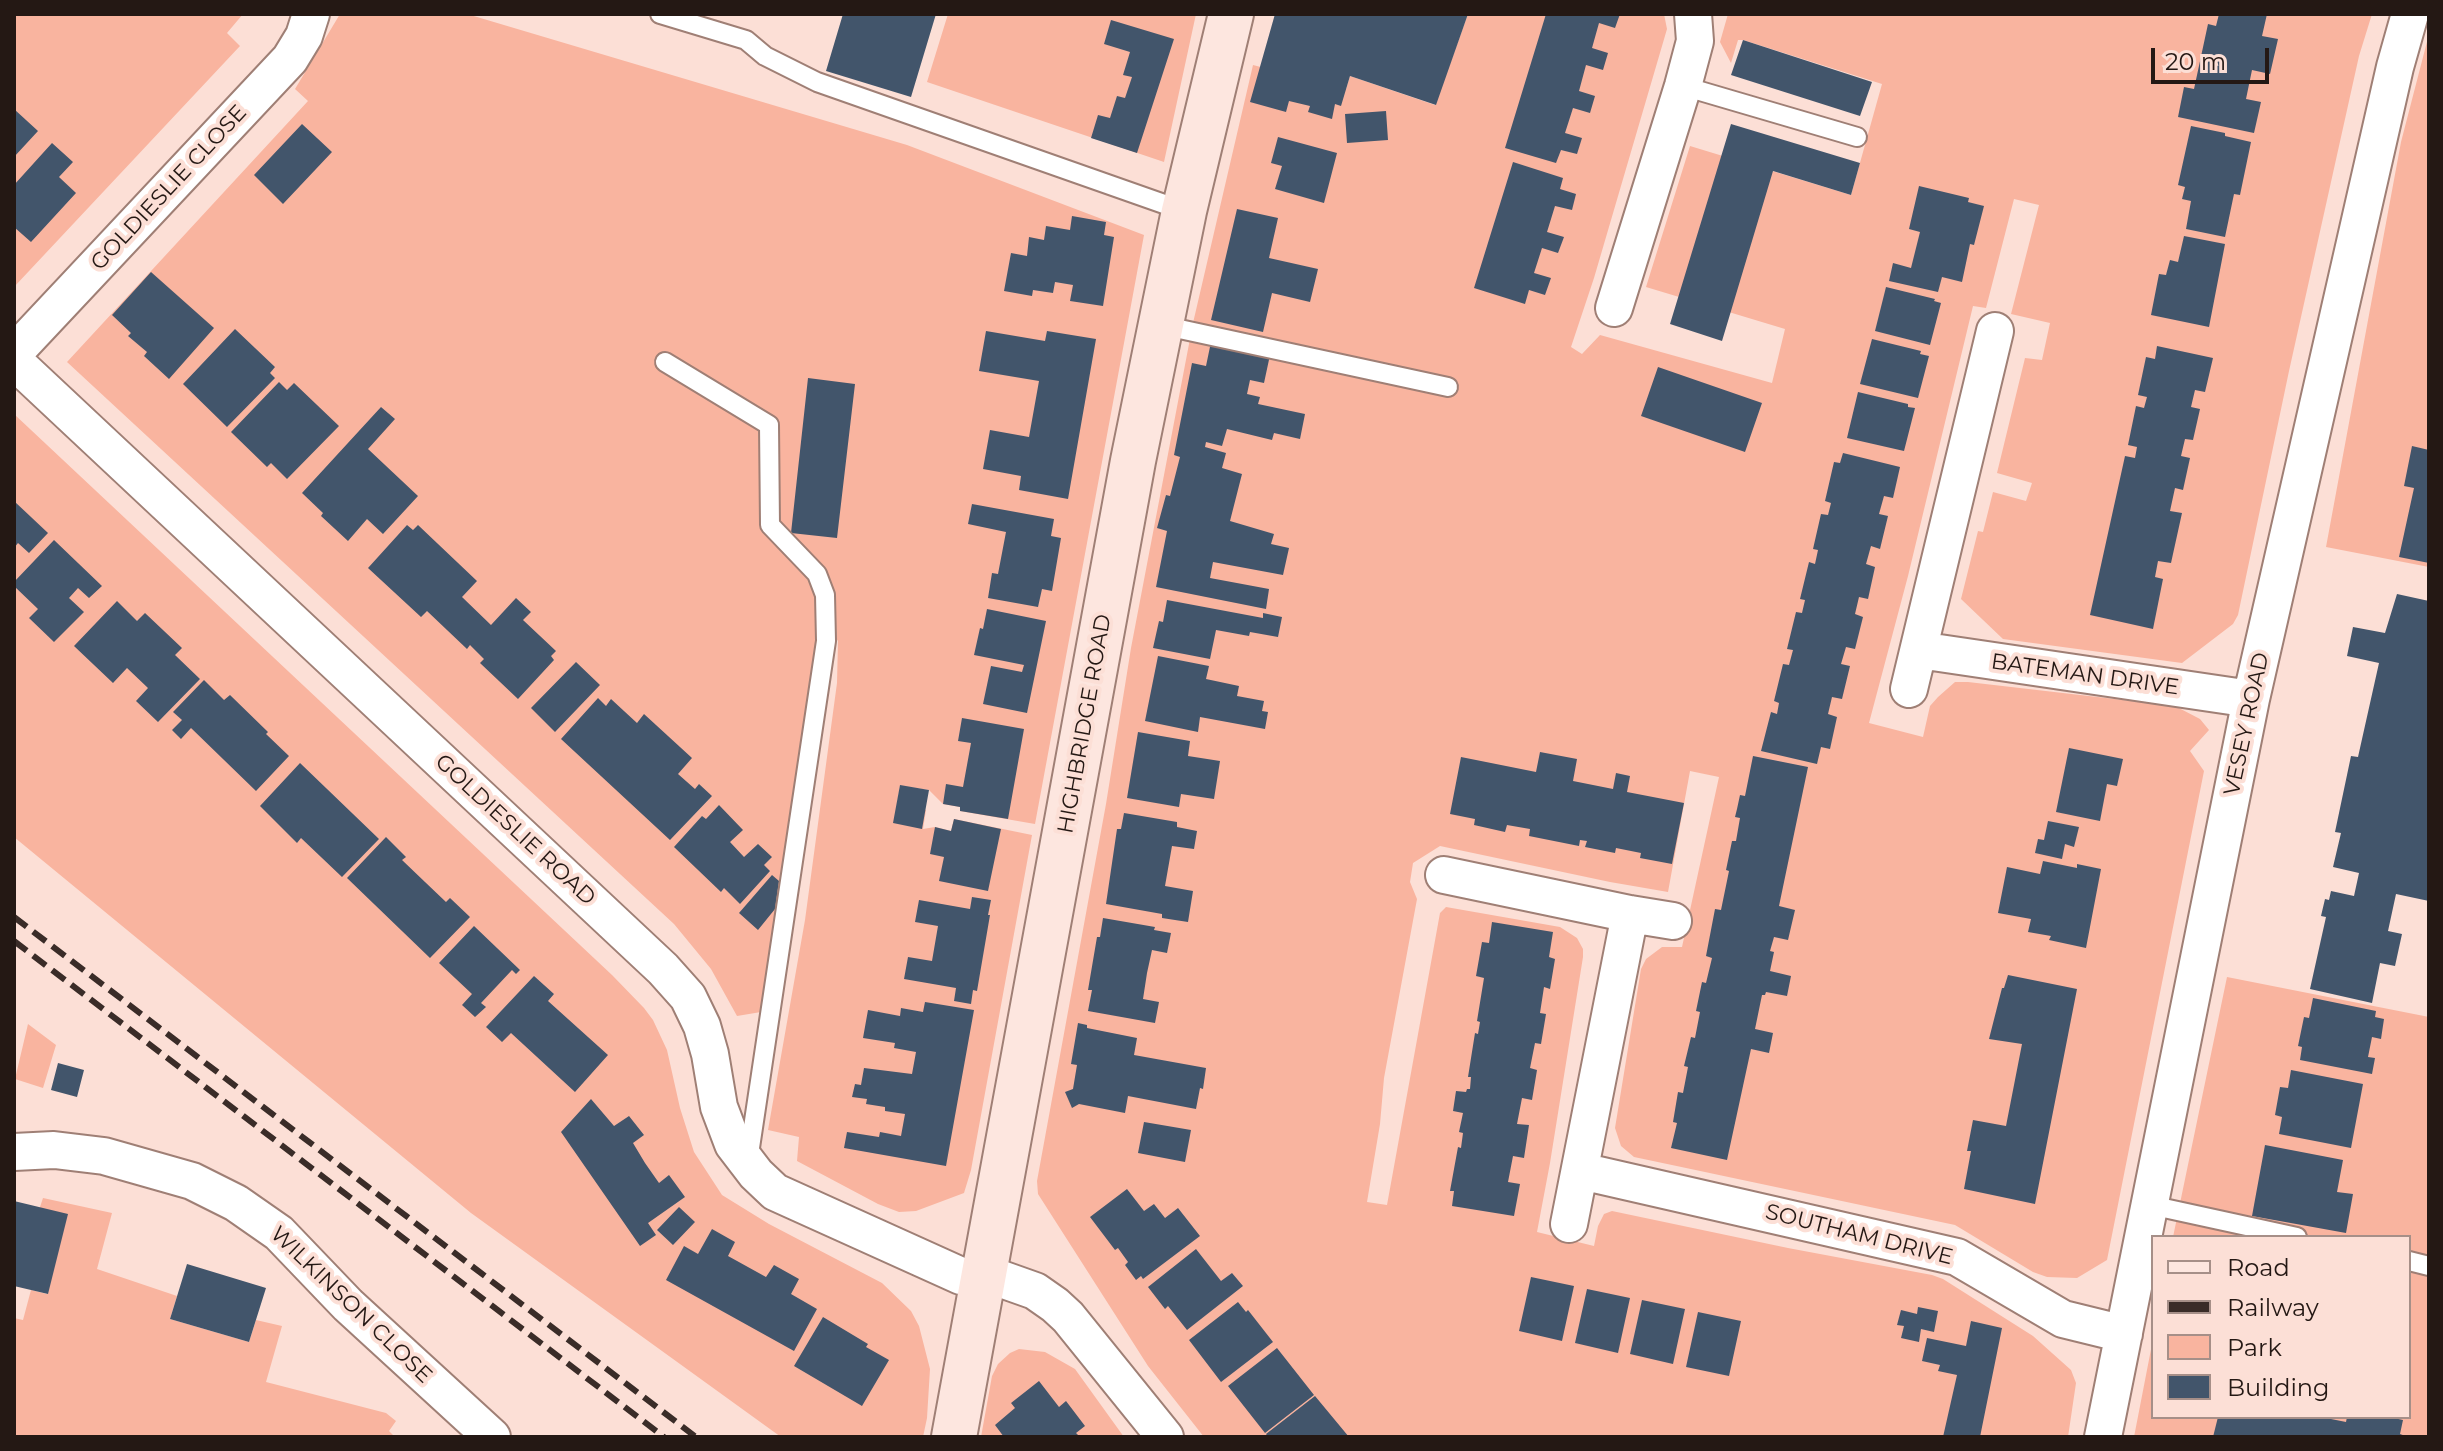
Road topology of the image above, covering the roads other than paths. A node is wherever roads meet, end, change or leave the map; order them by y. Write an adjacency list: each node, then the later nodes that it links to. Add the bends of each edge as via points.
1 (311, 14): 12 (street, GOLDIESLIE CLOSE, via 290,59)
2 (660, 14): 8 (lane, via 746,40 765,56 817,82)
3 (1231, 14): 8 (street, HIGHBRIDGE ROAD)
4 (1693, 14): 6 (street, via 1695,41)
5 (2410, 14): 18 (street, VESEY ROAD)
6 (1683, 86): 7 (lane); 9 (street)
7 (1857, 137)
8 (1184, 211): 10 (street, HIGHBRIDGE ROAD)
9 (1614, 308)
10 (1161, 325): 15 (lane); 28 (street, HIGHBRIDGE ROAD)
11 (1995, 331): 16 (street)
12 (14, 353)
13 (14, 361): 23 (street, GOLDIESLIE ROAD, via 663,969 688,997 702,1026 719,1107 733,1144)
14 (665, 362): 23 (lane, via 769,425 770,525 817,574 825,595 826,641)
15 (1448, 387)
16 (1919, 650): 17 (street); 18 (street, BATEMAN DRIVE)
17 (1909, 689)
18 (2251, 699): 25 (street, VESEY ROAD)
19 (1444, 875): 20 (street)
20 (1630, 914): 21 (street); 24 (street)
21 (1673, 921)
22 (14, 1152): 30 (street, WILKINSON CLOSE, via 104,1156 192,1181 236,1203 279,1233 348,1305)
23 (748, 1163): 28 (street, GOLDIESLIE ROAD, via 775,1192 961,1276)
24 (1581, 1171): 26 (street); 29 (street, SOUTHAM DRIVE, via 1957,1257 2063,1319)
25 (2150, 1205): 27 (lane); 29 (street, VESEY ROAD)
26 (1569, 1224)
27 (2288, 1235)
28 (984, 1278): 31 (street, HIGHBRIDGE ROAD); 32 (street, GOLDIESLIE ROAD, via 1035,1291 1055,1305)
29 (2124, 1334): 33 (street, VESEY ROAD)
30 (492, 1437)
31 (954, 1437)
32 (1165, 1437)
33 (2103, 1437)

